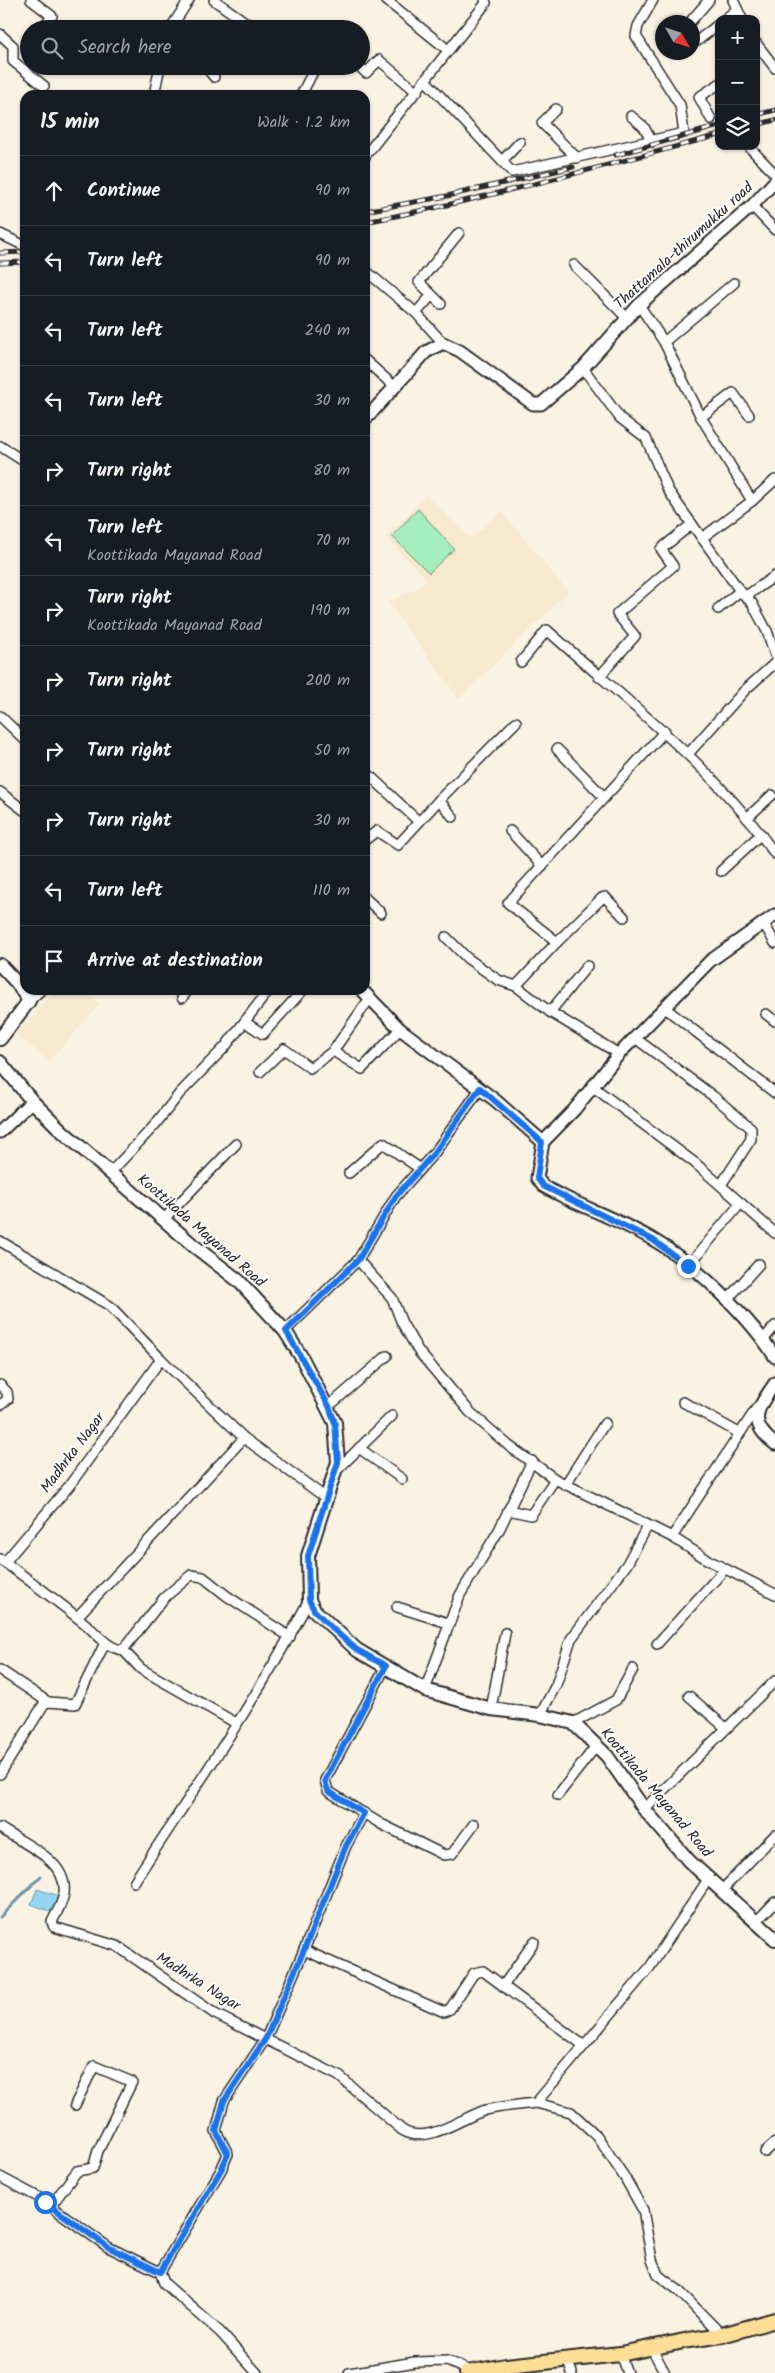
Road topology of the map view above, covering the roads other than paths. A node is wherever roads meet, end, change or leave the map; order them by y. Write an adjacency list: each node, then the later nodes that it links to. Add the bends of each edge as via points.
1 (31, 0): 13 (street, via 52,16)
2 (189, 0): 14 (street)
3 (214, 0): 15 (street)
4 (386, 0): 19 (street)
5 (485, 0): 19 (street, via 486,3)
6 (653, 0): 37 (street, via 636,36 680,105 684,133)
7 (709, 0): 10 (street)
8 (733, 0): 9 (street)
9 (737, 9): 11 (street); 12 (street)
10 (696, 15)
11 (730, 15)
12 (740, 15)
13 (49, 20)
14 (177, 20)
15 (242, 20)
16 (715, 27): 18 (street)
17 (0, 34): 21 (street, via 13,46 13,61)
18 (700, 39)
19 (448, 50): 27 (street)
20 (760, 57): 22 (street)
21 (20, 67)
22 (775, 68)
23 (370, 69): 32 (street, via 379,60)
24 (30, 75): 28 (street)
25 (158, 75): 30 (street)
26 (311, 75): 31 (street)
27 (426, 81): 32 (street); 41 (street)
28 (44, 86)
29 (715, 87): 35 (street, via 699,97)
30 (155, 90)
31 (304, 90)
32 (417, 92): 38 (street)
33 (556, 109): 40 (street, via 542,123)
34 (632, 116): 37 (street, via 644,127)
35 (710, 119)
36 (520, 142): 41 (street)
37 (652, 142): 40 (street)
38 (370, 150)
39 (752, 150): 42 (street)
40 (577, 158): 41 (street, via 512,172)
41 (502, 161)
42 (775, 174)
43 (775, 181): 44 (street, Thattamala-thirumukku road)
44 (752, 206): 45 (street); 54 (street, Thattamala-thirumukku road)
45 (775, 230)
46 (459, 233): 52 (street, via 419,282)
47 (0, 234): 48 (street)
48 (20, 244)
49 (574, 265): 56 (street)
50 (370, 274): 55 (street)
51 (734, 283): 57 (street)
52 (432, 295): 53 (street); 55 (street)
53 (441, 304)
54 (640, 304): 56 (street, Thattamala-thirumukku road); 57 (street)
55 (416, 313): 58 (street)
56 (627, 318): 60 (street, Thattamala-thirumukku road)
57 (664, 342): 64 (street)
58 (443, 343): 60 (street, Thattamala-thirumukku road, via 460,351 532,404 541,404); 61 (street, via 426,352)
59 (370, 364): 61 (street)
60 (583, 368): 69 (street, via 620,418 646,438 668,490)
61 (395, 387): 62 (street)
62 (370, 414)
63 (749, 415): 64 (street, via 733,393)
64 (701, 417): 68 (street)
65 (1, 449): 66 (street)
66 (20, 459)
67 (775, 480): 68 (street)
68 (752, 501): 70 (street)
69 (692, 524): 70 (street); 77 (street, via 661,549 674,566 617,614 635,636)
70 (702, 538): 72 (street)
71 (775, 576): 72 (street)
72 (743, 594): 73 (street); 74 (street, via 767,631)
73 (718, 609)
74 (775, 655)
75 (521, 662): 77 (street, via 547,630)
76 (775, 663): 83 (street, via 745,690)
77 (600, 677): 80 (street)
78 (0, 716): 81 (street)
79 (516, 722): 88 (street)
80 (665, 731): 83 (street); 87 (street)
81 (20, 735)
82 (556, 749): 87 (street)
83 (688, 754): 91 (street)
84 (370, 776): 92 (street)
85 (0, 792): 89 (street)
86 (772, 795): 91 (street)
87 (603, 796): 97 (street)
88 (439, 800): 90 (street); 92 (street)
89 (20, 807)
90 (453, 817)
91 (747, 818): 94 (street)
92 (419, 822): 95 (street, via 398,845 377,831)
93 (510, 831): 97 (street)
94 (761, 834): 96 (street); 98 (street)
95 (370, 836)
96 (775, 854)
97 (542, 866): 105 (street, via 508,902)
98 (721, 872)
99 (370, 903): 100 (street)
100 (381, 913)
101 (775, 915): 103 (street)
102 (624, 917): 105 (street, via 605,897)
103 (762, 922): 106 (street); 120 (street, via 710,961)
104 (446, 937): 109 (street, via 498,980)
105 (557, 942): 109 (street)
106 (775, 943)
107 (0, 965): 110 (main road)
108 (587, 966): 121 (street)
109 (516, 986): 121 (street)
110 (20, 988)
111 (25, 995): 119 (main road)
112 (36, 995): 119 (street)
113 (184, 995): 118 (street)
114 (265, 995): 124 (street)
115 (299, 995): 124 (street, via 262,1034)
116 (365, 995): 128 (street)
117 (367, 995): 125 (street)
118 (182, 998)
119 (29, 1001): 127 (main road)
120 (665, 1008): 126 (street); 134 (street)
121 (550, 1012): 129 (street)
122 (766, 1014): 123 (street)
123 (775, 1021)
124 (245, 1022): 140 (street)
125 (400, 1029): 128 (street, via 362,1069); 133 (street)
126 (635, 1038): 129 (street); 142 (street, via 750,1128 751,1138)
127 (0, 1039)
128 (333, 1050): 131 (street, via 310,1068 284,1049)
129 (619, 1054): 132 (street)
130 (0, 1062): 135 (main road, Koottikada Mayanad Road)
131 (260, 1072)
132 (592, 1086): 137 (street, via 574,1110); 142 (street)
133 (480, 1088): 137 (street); 139 (street, via 435,1152)
134 (775, 1094)
135 (32, 1101): 136 (street); 140 (main road, Koottikada Mayanad Road)
136 (0, 1132)
137 (542, 1142): 149 (street, via 537,1178 543,1186 653,1240)
138 (236, 1144): 144 (street)
139 (419, 1168): 141 (street, via 383,1143); 147 (street, via 396,1196)
140 (110, 1173): 144 (main road, Koottikada Mayanad Road)
141 (349, 1173)
142 (721, 1186): 143 (street)
143 (741, 1203): 145 (street); 149 (street)
144 (163, 1220): 152 (main road, Koottikada Mayanad Road, via 238,1281)
145 (775, 1233)
146 (0, 1241): 156 (street, via 110,1306)
147 (358, 1260): 152 (street); 169 (street, via 392,1298 419,1352 463,1404 509,1446)
148 (759, 1264): 150 (street)
149 (688, 1266): 150 (street)
150 (727, 1300): 153 (street)
151 (775, 1326): 153 (street)
152 (286, 1331): 161 (main road, Koottikada Mayanad Road)
153 (763, 1340): 155 (street)
154 (387, 1356): 161 (street)
155 (775, 1357)
156 (161, 1359): 166 (street); 178 (street, Madhrka Nagar, via 69,1486)
157 (775, 1384): 162 (street)
158 (0, 1385): 160 (street, via 7,1392 8,1399)
159 (683, 1402): 165 (street)
160 (0, 1405)
161 (329, 1406): 170 (main road, Koottikada Mayanad Road, via 335,1423 338,1462)
162 (759, 1406): 165 (street); 167 (street, via 756,1418 760,1429)
163 (392, 1416): 168 (street)
164 (605, 1423): 173 (street)
165 (739, 1433): 177 (street, via 724,1461)
166 (244, 1438): 174 (street); 183 (street)
167 (775, 1444)
168 (358, 1448): 170 (street); 171 (street)
169 (532, 1462): 172 (street); 175 (street)
170 (334, 1473): 174 (main road, Koottikada Mayanad Road)
171 (402, 1479)
172 (555, 1479): 173 (street); 175 (street, via 531,1515)
173 (565, 1485): 176 (street)
174 (326, 1498): 181 (main road, Koottikada Mayanad Road, via 308,1556)
175 (508, 1510): 184 (street, via 460,1595)
176 (647, 1527): 177 (street); 198 (street, via 627,1564 572,1639 556,1685)
177 (672, 1537): 179 (street)
178 (2, 1561): 183 (street)
179 (725, 1569): 180 (street); 188 (street)
180 (775, 1594)
181 (309, 1600): 186 (street); 190 (main road, via 314,1610 357,1650)
182 (397, 1607): 184 (street)
183 (77, 1617): 187 (street)
184 (448, 1623): 194 (street)
185 (505, 1633): 197 (street)
186 (290, 1637): 189 (street, via 203,1577 190,1574 164,1598); 199 (street)
187 (105, 1643): 189 (street); 196 (street, via 75,1704)
188 (657, 1644)
189 (123, 1650): 199 (street, via 141,1669)
190 (386, 1666): 194 (main road); 206 (street, via 325,1780 328,1791)
191 (633, 1669): 200 (street, via 616,1700)
192 (0, 1670): 196 (street)
193 (775, 1680): 201 (street)
194 (424, 1690): 197 (main road)
195 (690, 1696): 201 (street)
196 (48, 1702): 203 (street)
197 (491, 1709): 198 (main road)
198 (540, 1715): 200 (main road)
199 (236, 1723): 211 (street)
200 (573, 1723): 202 (main road, Koottikada Mayanad Road)
201 (726, 1728): 205 (street)
202 (596, 1746): 204 (street); 205 (main road, Koottikada Mayanad Road, via 607,1756)
203 (0, 1774)
204 (558, 1795)
205 (644, 1809): 210 (main road, Koottikada Mayanad Road, via 689,1861)
206 (364, 1813): 207 (street, via 449,1855); 217 (street, via 346,1846)
207 (474, 1824)
208 (0, 1828): 219 (street, Madhrka Nagar, via 49,1859 63,1876 64,1895 52,1922 54,1927 116,1946 215,2014)
209 (773, 1842): 212 (street)
210 (709, 1878): 212 (main road, Koottikada Mayanad Road); 220 (street, via 650,1967)
211 (134, 1882)
212 (721, 1891): 214 (main road, Koottikada Mayanad Road)
213 (775, 1902): 214 (street)
214 (756, 1922): 215 (main road, Koottikada Mayanad Road)
215 (775, 1939)
216 (534, 1942): 218 (street)
217 (304, 1950): 218 (street, via 444,2012 450,2009 477,1971 483,1971); 219 (street)
218 (503, 1986): 220 (street)
219 (266, 2038): 221 (street, Madhrka Nagar, via 339,2076 409,2134 423,2136 486,2110); 227 (street, via 224,2101 216,2131 228,2154 221,2170)
220 (584, 2045): 221 (street)
221 (536, 2103): 229 (street, via 571,2112 597,2136 643,2210 658,2275 678,2290)
222 (76, 2105): 226 (street, via 94,2066 132,2082 93,2168 77,2171)
223 (775, 2143): 224 (street)
224 (764, 2152)
225 (0, 2177): 226 (street)
226 (50, 2207): 227 (street, via 108,2247)
227 (160, 2272): 234 (street, via 164,2283 220,2332)
228 (775, 2320): 229 (main road)
229 (722, 2335): 230 (main road)
230 (651, 2347): 231 (main road); 237 (street)
231 (620, 2354): 232 (main road); 236 (street)
232 (570, 2367): 233 (main road, via 506,2366)
233 (470, 2372): 235 (street, via 447,2361 414,2362)
234 (257, 2373)
235 (349, 2373)
236 (628, 2373)
237 (665, 2373)

